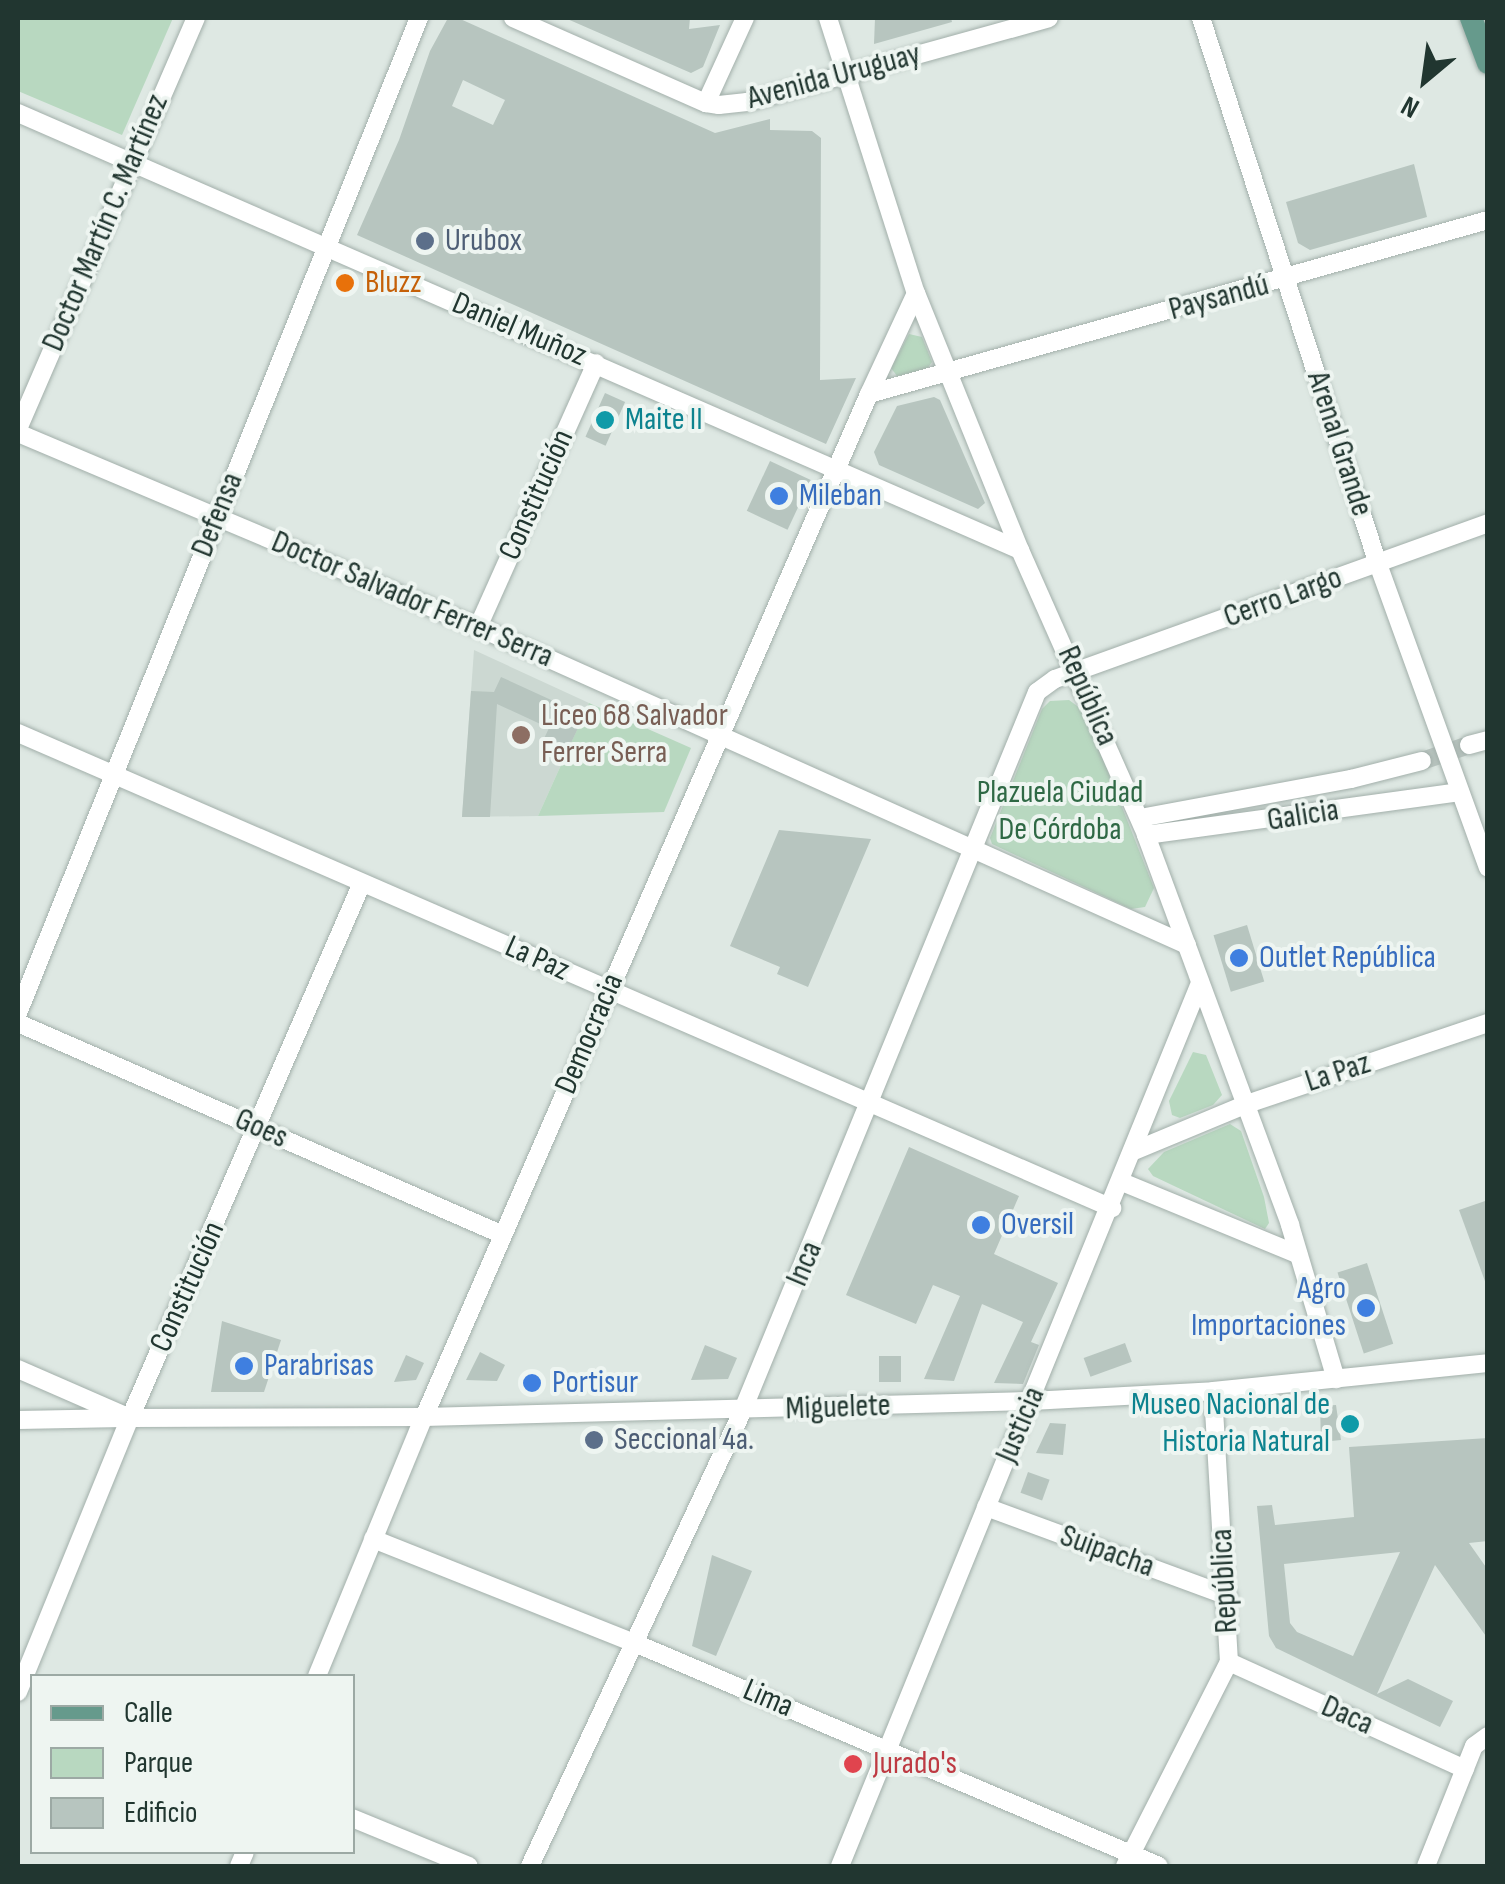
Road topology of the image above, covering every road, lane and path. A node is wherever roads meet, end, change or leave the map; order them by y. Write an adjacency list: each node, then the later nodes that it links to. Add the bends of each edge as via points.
1 (196, 18): 13 (street, Doctor Martín C. Martínez)
2 (419, 18): 15 (street, Defensa)
3 (513, 18): 11 (street, Avenida Uruguay)
4 (745, 18): 11 (street)
5 (828, 18): 10 (street, República)
6 (1049, 18): 10 (street, Avenida Uruguay)
7 (1200, 18): 16 (street, Arenal Grande)
8 (1472, 18): 9 (main road)
9 (1488, 63)
10 (846, 76): 11 (street, Avenida Uruguay, via 747,102); 17 (street, República)
11 (706, 104)
12 (18, 113): 13 (street, Daniel Muñoz)
13 (131, 164): 15 (street, Daniel Muñoz); 21 (street, Doctor Martín C. Martínez)
14 (1488, 220): 16 (street, Paysandú)
15 (326, 247): 18 (street, Daniel Muñoz); 23 (street, Defensa)
16 (1286, 280): 19 (street, Paysandú); 26 (street, Arenal Grande)
17 (916, 293): 19 (street, República); 20 (street, Democracia)
18 (596, 363): 22 (street, Daniel Muñoz); 27 (street, Constitución)
19 (949, 372): 20 (street); 25 (street, República)
20 (869, 394): 22 (street, Democracia)
21 (18, 431): 23 (street, Doctor Salvador Ferrer Serra)
22 (834, 470): 25 (street, Daniel Muñoz); 30 (street, Democracia)
23 (218, 516): 27 (street, Doctor Salvador Ferrer Serra); 32 (street, Defensa)
24 (1488, 523): 26 (street, Cerro Largo)
25 (1020, 550): 28 (street, República)
26 (1378, 564): 28 (street, Cerro Largo); 33 (street, Arenal Grande)
27 (478, 627): 30 (street, Doctor Salvador Ferrer Serra)
28 (1077, 672): 34 (street, República); 35 (street, Inca, via 1038,692)
29 (18, 733): 32 (street, La Paz)
30 (719, 737): 35 (street, Doctor Salvador Ferrer Serra); 40 (street, Democracia)
31 (1422, 761): 34 (street, Galicia)
32 (114, 775): 37 (street, La Paz); 41 (street, Defensa)
33 (1460, 792): 34 (street, Galicia); 36 (street, Arenal Grande)
34 (1143, 826): 38 (street, República)
35 (971, 850): 38 (street, Doctor Salvador Ferrer Serra); 45 (street, Inca)
36 (1488, 868)
37 (362, 883): 40 (street, La Paz); 46 (street, Constitución)
38 (1187, 945): 39 (street, República)
39 (1200, 983): 44 (street, República); 47 (street, Justicia)
40 (609, 991): 45 (street, La Paz); 50 (street, Democracia)
41 (18, 1013)
42 (18, 1023): 46 (street, Goes)
43 (1488, 1023): 44 (street, La Paz)
44 (1247, 1104): 47 (street, La Paz); 51 (street, República)
45 (871, 1106): 49 (street, La Paz); 57 (street, Inca)
46 (258, 1127): 50 (street, Goes); 59 (street, Constitución)
47 (1134, 1151): 48 (street, Justicia)
48 (1122, 1182): 49 (street, Justicia); 51 (street)
49 (1112, 1208): 56 (street, Justicia)
50 (503, 1235): 58 (street, Democracia)
51 (1299, 1255): 54 (street, República)
52 (1488, 1364): 54 (street, Miguelete)
53 (18, 1368): 59 (street, Miguelete)
54 (1336, 1379): 55 (street, Miguelete)
55 (1213, 1391): 56 (street, Miguelete); 63 (street, República)
56 (1030, 1402): 57 (street, Miguelete); 61 (street, Justicia)
57 (742, 1412): 58 (street, Miguelete); 64 (street, Inca)
58 (424, 1417): 59 (street, Miguelete); 62 (street, Democracia)
59 (130, 1418): 60 (street); 67 (street, Constitución)
60 (18, 1420)
61 (986, 1508): 63 (street, Suipacha); 69 (street, Justicia)
62 (372, 1539): 64 (street, Lima); 66 (street, Democracia)
63 (1228, 1596): 65 (street, República)
64 (636, 1644): 69 (street, Lima); 74 (street, Inca)
65 (1228, 1662): 70 (street, Daca); 72 (street, República)
66 (318, 1674)
67 (23, 1681)
68 (1488, 1736): 70 (street, via 1474,1746)
69 (889, 1750): 72 (street, Lima); 75 (street, Justicia)
70 (1466, 1769): 77 (street)
71 (355, 1819): 73 (street)
72 (1128, 1861): 76 (street, Lima)
73 (469, 1866)
74 (530, 1866)
75 (840, 1866)
76 (1160, 1866)
77 (1426, 1866)

